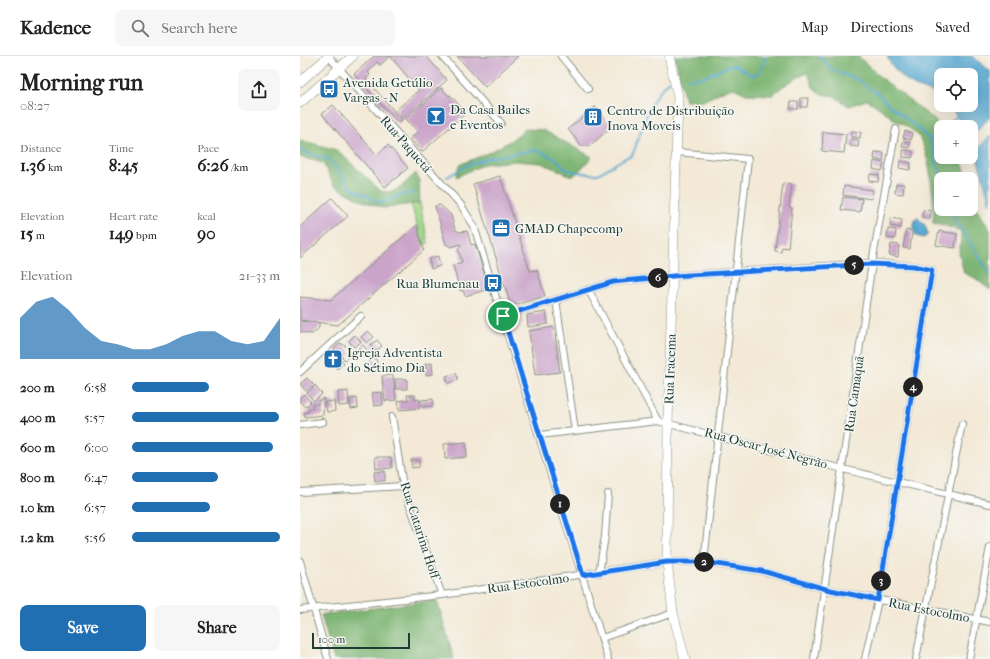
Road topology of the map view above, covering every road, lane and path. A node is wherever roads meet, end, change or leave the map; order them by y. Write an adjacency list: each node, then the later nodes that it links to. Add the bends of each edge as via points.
1 (329, 56): 6 (street, Rua Paquetá); 7 (street)
2 (353, 56): 6 (street)
3 (442, 56): 10 (street)
4 (561, 56): 8 (street)
5 (669, 56): 12 (street, Rua Iracema, via 678,97)
6 (339, 68): 9 (street); 19 (street, Rua Paquetá, via 469,216 478,235)
7 (300, 82)
8 (588, 89)
9 (300, 103)
10 (501, 123)
11 (896, 129): 13 (street, Rua Camaquã)
12 (678, 152): 14 (street, via 748,159); 15 (street, Rua Iracema)
13 (872, 264): 14 (street); 30 (street, Rua Camaquã); 31 (street, via 914,266 932,270)
14 (737, 273): 15 (street); 29 (street)
15 (673, 276): 16 (street, via 613,282); 24 (street, Rua Iracema)
16 (588, 289): 17 (street); 22 (street)
17 (556, 300): 19 (street); 27 (street)
18 (362, 316): 20 (street)
19 (503, 316): 28 (street)
20 (300, 372)
21 (392, 417): 32 (street, Rua Catarina Hoff)
22 (658, 421): 24 (street, Rua Oscar José Negrão); 27 (street, Rua Oscar José Negrão)
23 (323, 422): 26 (street)
24 (668, 423): 29 (street, Rua Oscar José Negrão); 39 (street, Rua Iracema)
25 (962, 424): 35 (street)
26 (300, 425)
27 (575, 431): 28 (street, Rua Oscar José Negrão)
28 (540, 435): 42 (street)
29 (718, 436): 30 (street, Rua Oscar José Negrão); 40 (street)
30 (843, 469): 31 (street, Rua Oscar José Negrão); 43 (street, Rua Camaquã)
31 (898, 482): 35 (street, Rua Oscar José Negrão); 45 (street)
32 (403, 486): 33 (street); 44 (street, Rua Catarina Hoff)
33 (300, 492)
34 (608, 494): 41 (street, via 606,536)
35 (949, 494): 36 (street, Rua Oscar José Negrão); 47 (street)
36 (990, 504)
37 (990, 547): 50 (street)
38 (300, 561): 46 (street)
39 (667, 562): 40 (street, Rua Estocolmo); 41 (street, Rua Estocolmo); 49 (street, Rua Iracema)
40 (704, 562): 43 (street, Rua Estocolmo, via 762,571)
41 (599, 573): 42 (street, Rua Estocolmo)
42 (583, 575): 44 (street, Rua Estocolmo); 52 (street)
43 (826, 589): 45 (street, Rua Estocolmo); 56 (street, Rua Camaquã)
44 (442, 595): 46 (street, Rua Estocolmo)
45 (878, 600): 47 (street, Rua Estocolmo); 57 (street)
46 (314, 607): 48 (street, Rua Estocolmo); 53 (street)
47 (925, 609): 50 (street, Rua Estocolmo); 58 (street)
48 (300, 610)
49 (673, 613): 52 (street); 55 (street, Rua Iracema)
50 (976, 619): 51 (street, Rua Estocolmo); 59 (street)
51 (990, 622)
52 (602, 638): 54 (street)
53 (328, 659)
54 (608, 659)
55 (685, 659)
56 (814, 659)
57 (865, 659)
58 (916, 659)
59 (969, 659)

